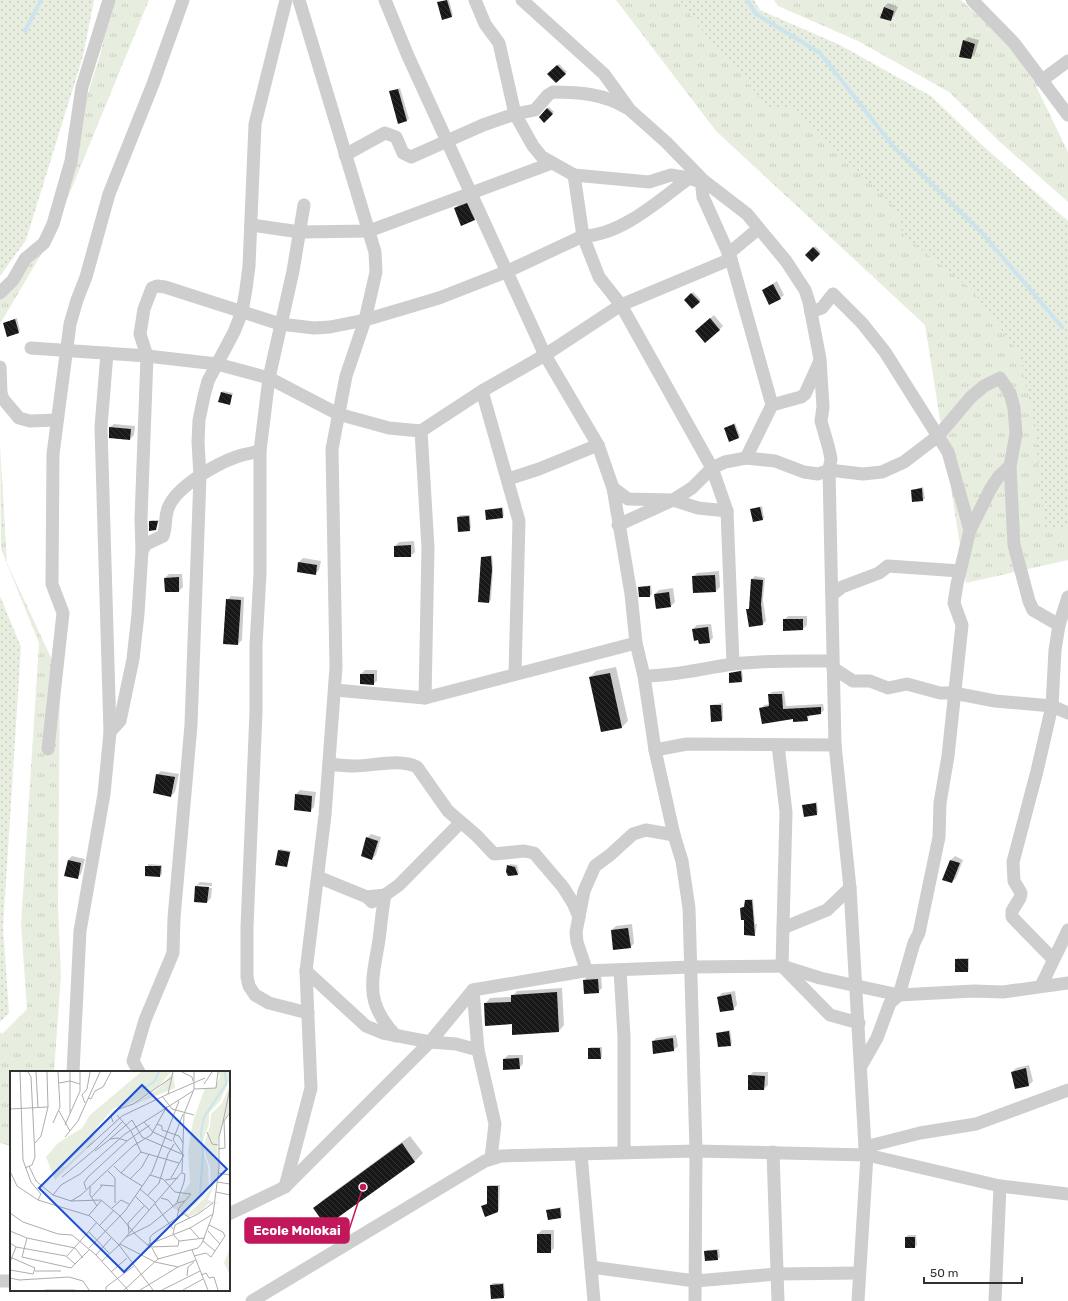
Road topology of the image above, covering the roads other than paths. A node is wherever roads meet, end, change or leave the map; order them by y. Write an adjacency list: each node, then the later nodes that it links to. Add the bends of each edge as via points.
1 (109, 0): 29 (street, via 82,87 71,161 52,224 44,243 26,259 13,280)
2 (183, 0): 36 (street, via 153,84 108,194 86,277 70,324)
3 (286, 0): 22 (street, via 255,124)
4 (299, 0): 15 (street)
5 (385, 0): 14 (street)
6 (475, 0): 12 (street, via 485,24 499,43)
7 (522, 0): 11 (street, via 604,74)
8 (973, 0): 10 (street, via 1014,43)
9 (1068, 61): 10 (street)
10 (1041, 81): 13 (street)
11 (630, 110): 12 (street, via 615,100 598,96 553,92 535,110); 19 (street)
12 (515, 114): 14 (street); 16 (street, via 533,146 542,157)
13 (1068, 115)
14 (448, 141): 15 (street, via 411,157 403,153 396,137 385,133); 20 (street)
15 (345, 155): 24 (street)
16 (552, 163): 17 (street); 20 (street)
17 (574, 175): 18 (street, via 649,182 671,175); 26 (street)
18 (689, 178): 19 (street); 26 (street, via 646,210 622,224 594,236)
19 (704, 181): 23 (street, via 747,214); 27 (street, via 703,197)
20 (472, 192): 24 (street); 28 (street)
21 (304, 205): 25 (street)
22 (251, 225): 25 (street); 31 (street, via 248,278)
23 (758, 229): 27 (street); 32 (street, via 786,261 805,290)
24 (368, 231): 25 (street); 33 (street, via 376,264)
25 (300, 232): 34 (street)
26 (583, 236): 28 (street); 30 (street, via 599,277)
27 (729, 257): 30 (street); 45 (street)
28 (508, 271): 33 (street, via 439,298); 38 (street)
29 (0, 293)
30 (621, 305): 38 (street); 54 (street)
31 (242, 312): 34 (street); 39 (street, via 165,287 152,288 144,308 140,334); 41 (street)
32 (811, 312): 40 (street); 49 (street, via 822,308 832,294 836,296 885,352)
33 (365, 320): 34 (street, via 314,328); 46 (street, via 351,358)
34 (280, 324): 43 (street)
35 (31, 348): 36 (street)
36 (66, 350): 37 (street); 47 (street)
37 (107, 353): 39 (street); 78 (street, via 101,427)
38 (545, 355): 44 (street); 50 (street)
39 (147, 356): 41 (street); 63 (street)
40 (820, 359): 45 (street, via 802,397); 55 (street, via 823,407 821,420 831,459)
41 (217, 364): 43 (street); 56 (street, via 208,381 199,420)
42 (0, 367): 47 (street, via 3,399 19,418 30,421)
43 (269, 378): 46 (street); 51 (street)
44 (482, 391): 48 (street); 57 (street)
45 (772, 405): 52 (street)
46 (338, 414): 48 (street, via 389,428); 73 (street, via 331,460)
47 (57, 420): 81 (street, via 52,584 63,613)
48 (421, 431): 75 (street, via 428,548)
49 (938, 436): 53 (street, via 971,397 984,386 1000,378 1010,393 1014,408 1016,434); 55 (street, via 904,462 882,472 863,474); 62 (street, via 950,458)
50 (598, 445): 57 (street); 58 (street)
51 (260, 451): 56 (street, via 235,457); 105 (street, via 260,574 247,890 247,977 255,995 269,1003)
52 (746, 458): 54 (street, via 725,462); 55 (street, via 775,462 804,472 818,474)
53 (1010, 466): 62 (street, via 991,488); 67 (street, via 1014,545 1029,601 1033,610)
54 (712, 468): 59 (street, via 692,488); 60 (street)
55 (829, 470): 65 (street)
56 (200, 476): 63 (street, via 180,491 169,504 163,536 146,544); 112 (street, via 191,725 173,953 139,1037 132,1061)
57 (508, 479): 71 (street, via 519,521)
58 (613, 488): 59 (street, via 628,499); 61 (street)
59 (673, 500): 60 (street, via 698,508); 61 (street)
60 (727, 511): 69 (street)
61 (618, 525): 68 (street, via 631,594)
62 (970, 530): 64 (street)
63 (142, 551): 78 (street, via 133,659 120,721)
64 (960, 571): 65 (street, via 888,566 880,572 842,587); 74 (street, via 954,603 962,625)
65 (832, 595): 70 (street)
66 (1068, 597): 67 (street)
67 (1059, 625): 76 (street)
68 (636, 643): 71 (street); 72 (street)
69 (733, 664): 70 (street, via 780,660); 72 (street, via 684,674)
70 (832, 665): 74 (street, via 853,681 870,681 888,688 907,684 940,693); 80 (street)
71 (516, 673): 75 (street)
72 (644, 676): 82 (street)
73 (335, 690): 75 (street); 83 (street)
74 (954, 693): 76 (street, via 995,701); 104 (street, via 940,803 939,837 919,933)
75 (425, 698)
76 (1052, 706): 77 (street); 94 (street, via 1012,862 1014,881 1021,893 1012,911 1012,917)
77 (1068, 713)
78 (110, 732): 111 (street, via 104,794 80,931)
79 (778, 745): 80 (street); 82 (street, via 687,744); 92 (street, via 786,812)
80 (835, 745): 87 (street)
81 (48, 749)
82 (655, 750): 85 (street)
83 (329, 764): 84 (street, via 410,764 422,772 442,804); 86 (street)
84 (460, 823): 88 (street, via 399,885); 91 (street, via 494,854 524,851 534,853 563,887)
85 (674, 835): 91 (street, via 646,830 633,834 595,866 584,891); 96 (street, via 682,861 690,908)
86 (318, 877): 89 (street); 98 (street)
87 (850, 888): 92 (street, via 827,910); 101 (street)
88 (385, 894): 89 (street); 90 (street)
89 (367, 897): 90 (street)
90 (381, 914): 107 (street, via 373,970 373,998 381,1019)
91 (579, 917): 99 (street, via 576,932 584,960)
92 (783, 928): 95 (street)
93 (1068, 930): 94 (street)
94 (1054, 959): 102 (street)
95 (782, 966): 96 (street); 101 (street); 106 (street, via 830,1015)
96 (691, 967): 97 (street); 114 (street)
97 (620, 970): 99 (street); 116 (street, via 624,1037)
98 (306, 971): 105 (street); 107 (street, via 366,1026)
99 (584, 971): 103 (street)
100 (1068, 983): 102 (street)
101 (856, 986): 104 (street); 106 (street)
102 (1041, 986): 104 (street, via 1004,992)
103 (473, 990): 108 (street); 109 (street)
104 (899, 995): 110 (street, via 888,1008 877,1038)
105 (308, 1012): 120 (street, via 312,1088)
106 (859, 1023): 110 (street)
107 (396, 1036): 108 (street)
108 (430, 1042): 109 (street, via 456,1044); 120 (street)
109 (478, 1050): 119 (street, via 495,1124)
110 (861, 1066): 115 (street)
111 (73, 1071)
112 (138, 1071)
113 (1068, 1090): 115 (street, via 976,1124 920,1133)
114 (696, 1151): 116 (street); 117 (street); 127 (street)
115 (866, 1151): 117 (street); 121 (street); 125 (street)
116 (624, 1152): 118 (street)
117 (773, 1152): 126 (street)
118 (582, 1154): 119 (street); 124 (street)
119 (492, 1158): 128 (street)
120 (285, 1186): 123 (street)
121 (1000, 1186): 122 (street); 133 (street)
122 (1068, 1194)
123 (230, 1214)
124 (591, 1267): 127 (street); 129 (street)
125 (859, 1273): 126 (street); 132 (street)
126 (777, 1274): 127 (street); 131 (street)
127 (695, 1281): 130 (street)
128 (252, 1301)
129 (594, 1301)
130 (695, 1301)
131 (778, 1301)
132 (858, 1301)
133 (995, 1301)

